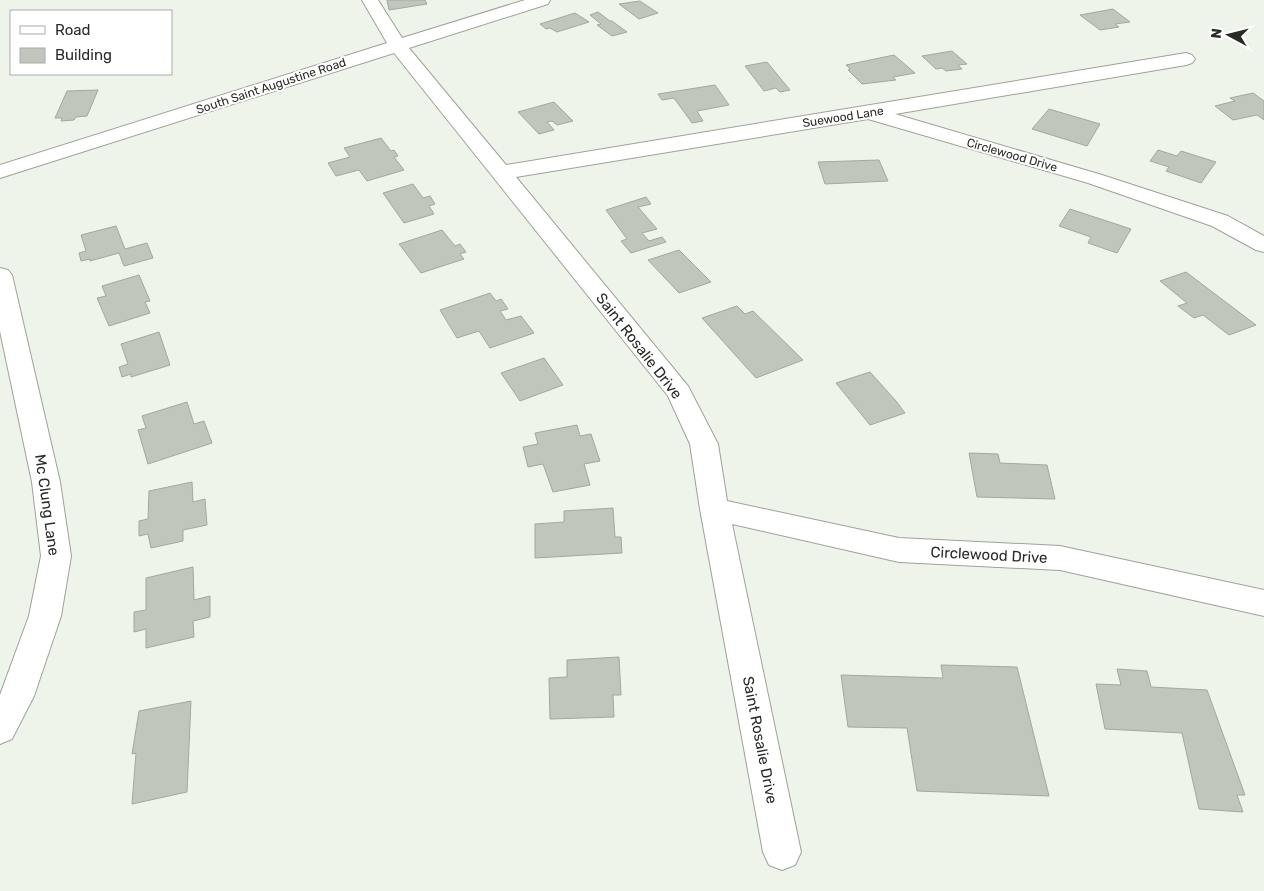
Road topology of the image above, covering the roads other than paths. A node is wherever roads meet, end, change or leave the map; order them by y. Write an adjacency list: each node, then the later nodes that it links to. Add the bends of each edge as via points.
1 (370, 0): 3 (street, Saint Rosalie Drive)
2 (542, 0): 3 (street, South Saint Augustine Road)
3 (398, 46): 6 (street, South Saint Augustine Road); 7 (street, Saint Rosalie Drive)
4 (1186, 58): 5 (street, Suewood Lane)
5 (869, 113): 7 (street, Suewood Lane); 8 (street, Circlewood Drive, via 1220,220)
6 (0, 172)
7 (499, 173): 10 (street, Saint Rosalie Drive, via 679,392 704,444)
8 (1264, 245)
9 (0, 275): 12 (street, Mc Clung Lane, via 46,482 56,556 45,616 17,696)
10 (714, 509): 11 (street, Circlewood Drive, via 899,550 1060,558); 13 (street, Saint Rosalie Drive)
11 (1264, 603)
12 (0, 728)
13 (782, 852)

